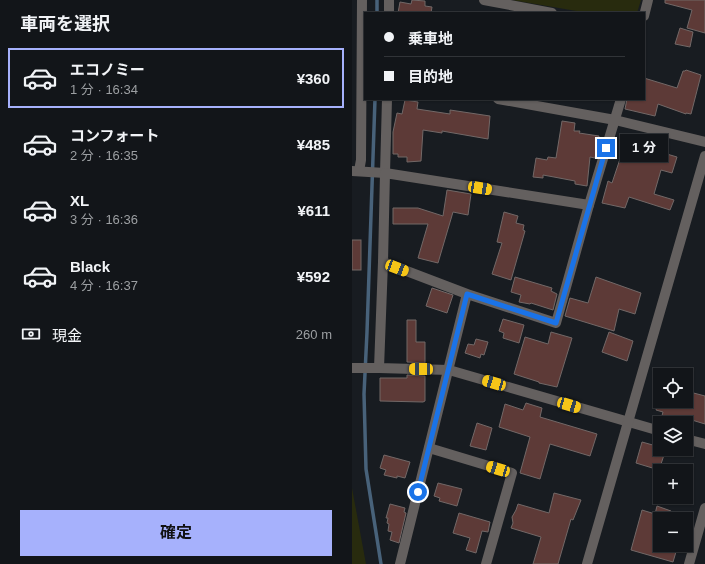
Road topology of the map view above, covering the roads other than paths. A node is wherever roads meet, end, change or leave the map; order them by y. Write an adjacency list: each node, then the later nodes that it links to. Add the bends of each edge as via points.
1 (362, 0): 14 (street, via 361,160)
2 (390, 0): 5 (street)
3 (489, 0): 6 (street)
4 (648, 0): 7 (street)
5 (389, 12)
6 (547, 12)
7 (645, 12)
8 (387, 100): 15 (street)
9 (504, 100): 11 (street)
10 (621, 100): 11 (street)
11 (615, 120): 12 (street); 16 (street)
12 (705, 142)
13 (705, 156): 22 (street)
14 (358, 171): 15 (street)
15 (382, 173): 16 (street); 17 (street)
16 (589, 205): 18 (street, via 556,323)
17 (383, 262): 18 (street); 20 (street)
18 (467, 294): 21 (street)
19 (356, 368): 20 (street)
20 (376, 368): 21 (street)
21 (449, 370): 22 (street); 26 (street)
22 (629, 423): 23 (street); 30 (street)
23 (653, 429)
24 (693, 441): 25 (street)
25 (705, 444)
26 (429, 448): 28 (street); 29 (street, via 512,473)
27 (705, 508): 31 (street)
28 (400, 564)
29 (486, 564)
30 (587, 564)
31 (689, 564)

